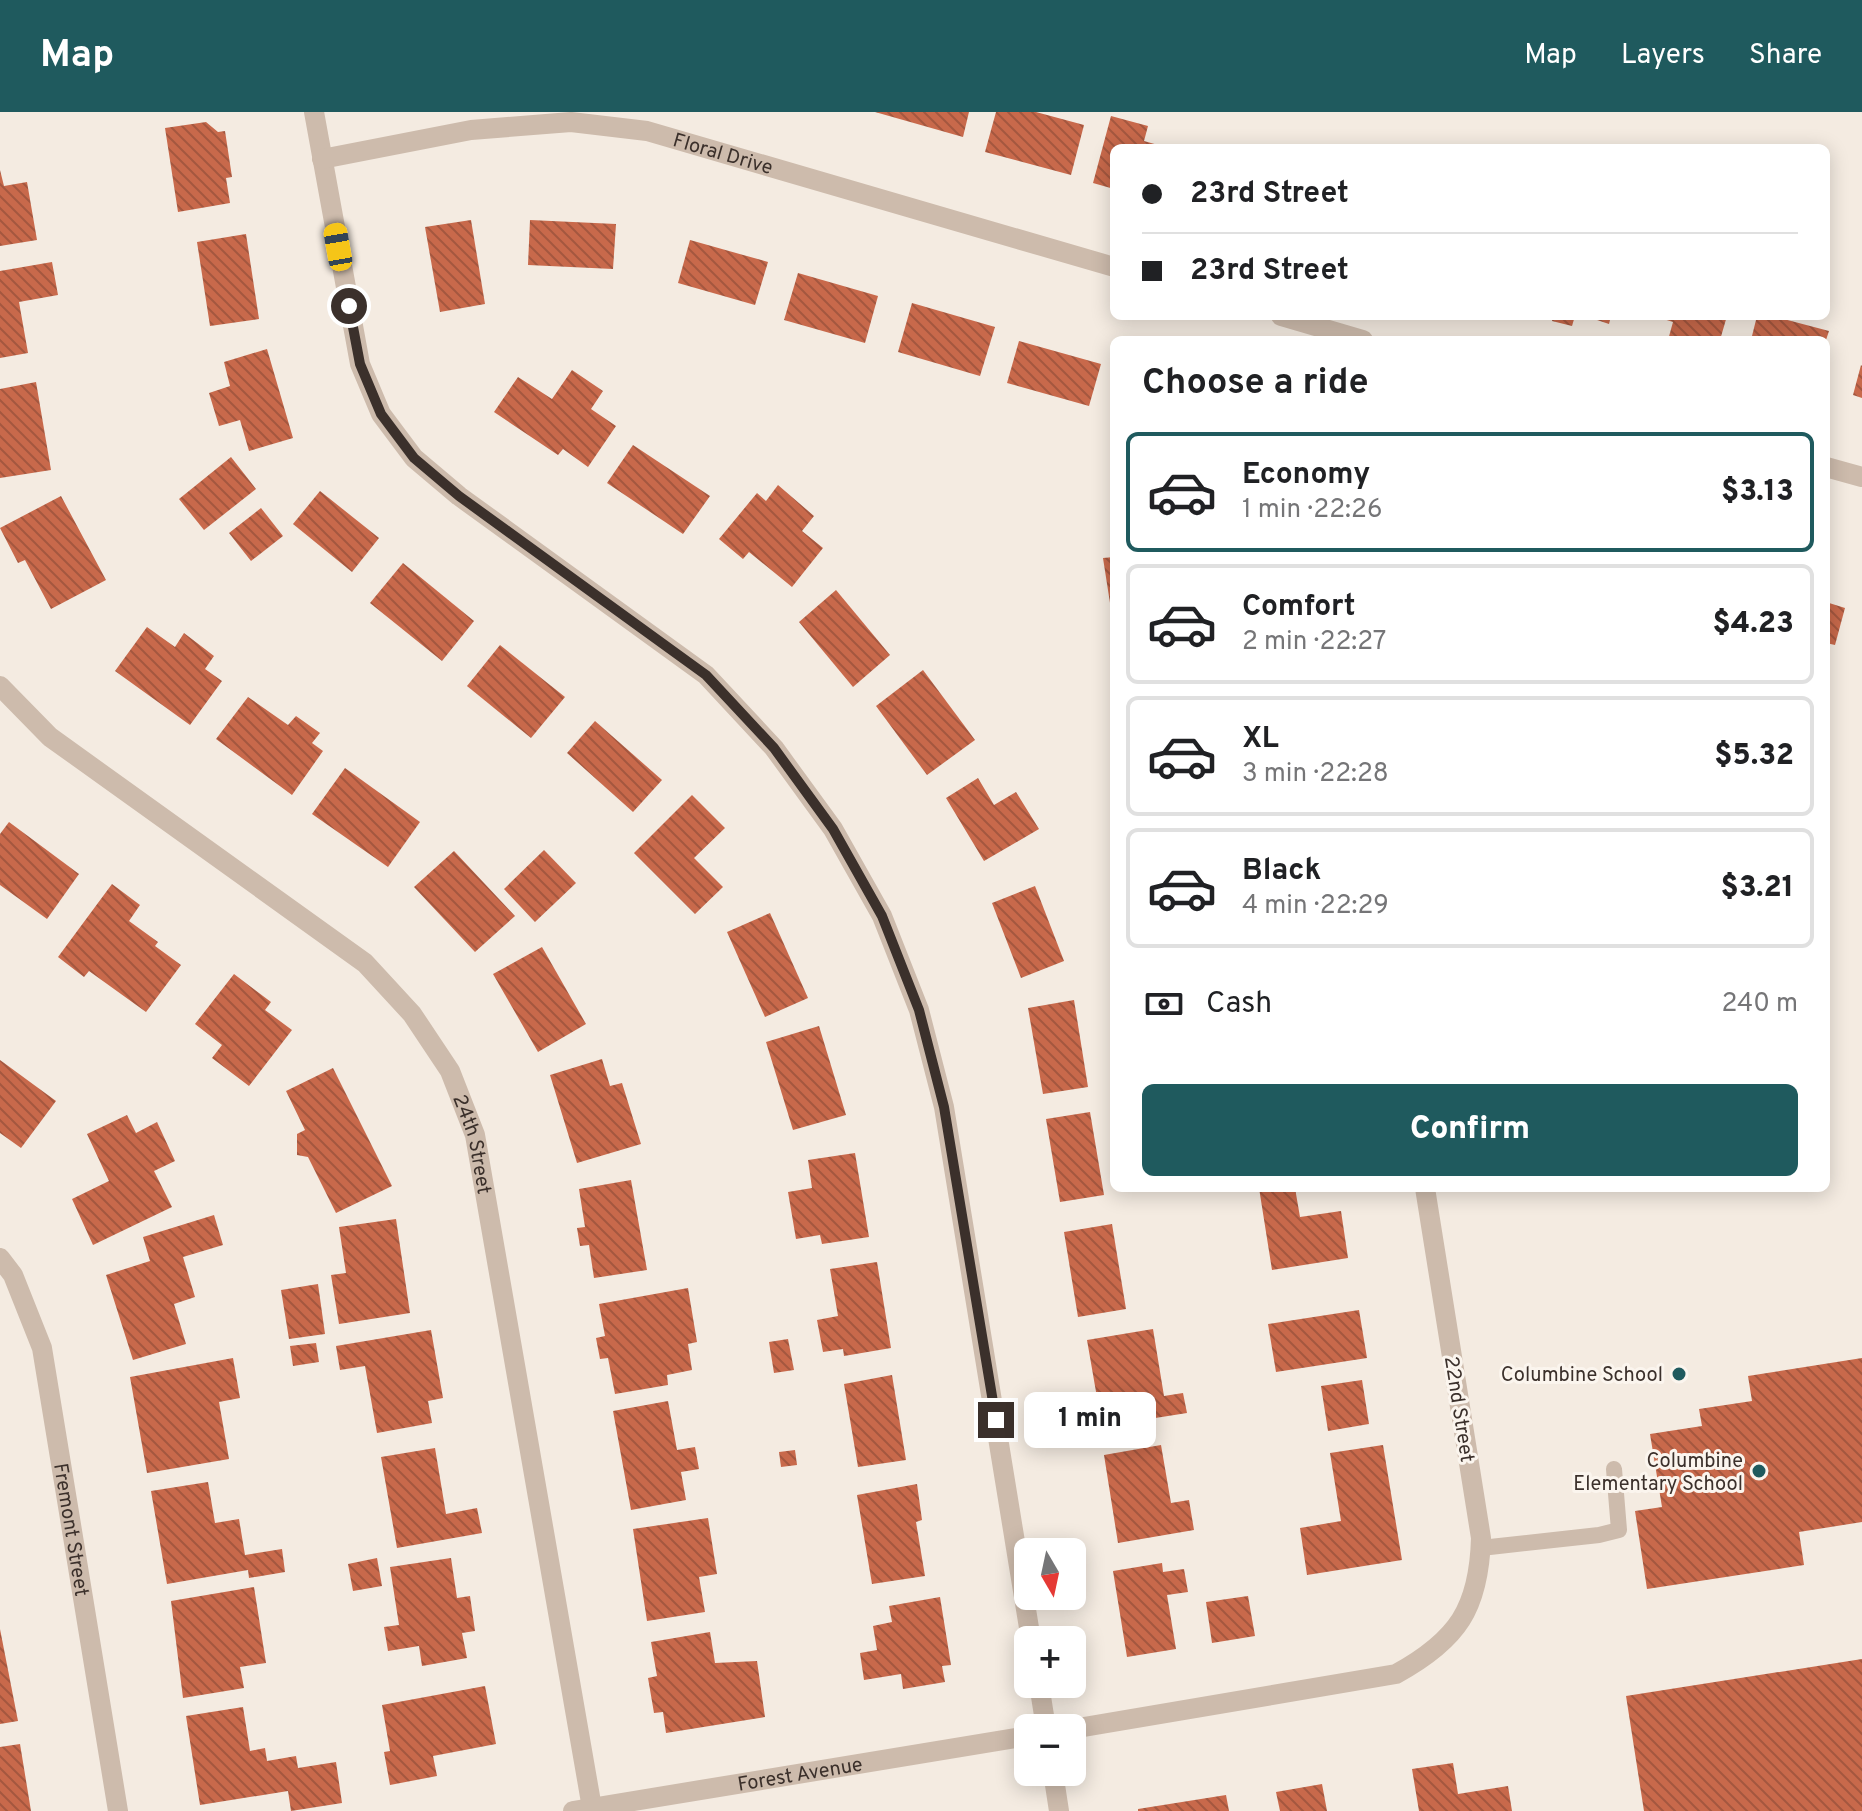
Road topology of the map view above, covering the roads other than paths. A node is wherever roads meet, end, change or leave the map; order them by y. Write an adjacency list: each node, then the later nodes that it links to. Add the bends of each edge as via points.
1 (314, 112): 2 (street)
2 (322, 159): 3 (street, Floral Drive, via 471,130 571,122 647,131); 13 (street, via 360,364 381,414 414,458 459,496 706,675 791,771 833,829 882,916 919,1010 944,1107)
3 (1110, 266)
4 (1295, 320): 5 (street)
5 (1349, 336)
6 (1830, 468): 7 (street)
7 (1862, 477)
8 (0, 686): 17 (street, 24th Street, via 50,737 365,963 412,1014 450,1071 475,1135)
9 (1426, 1192): 12 (street, 22nd Street)
10 (0, 1258): 18 (street, Fremont Street, via 13,1275 42,1348)
11 (1614, 1469): 12 (lane, via 1619,1530)
12 (1481, 1548): 14 (street, 22nd Street, via 1480,1577 1459,1626 1431,1654 1396,1674)
13 (1029, 1626)
14 (1086, 1727)
15 (1014, 1738): 17 (street, Forest Avenue)
16 (1055, 1786): 19 (street)
17 (583, 1810)
18 (118, 1811)
19 (1059, 1811)

